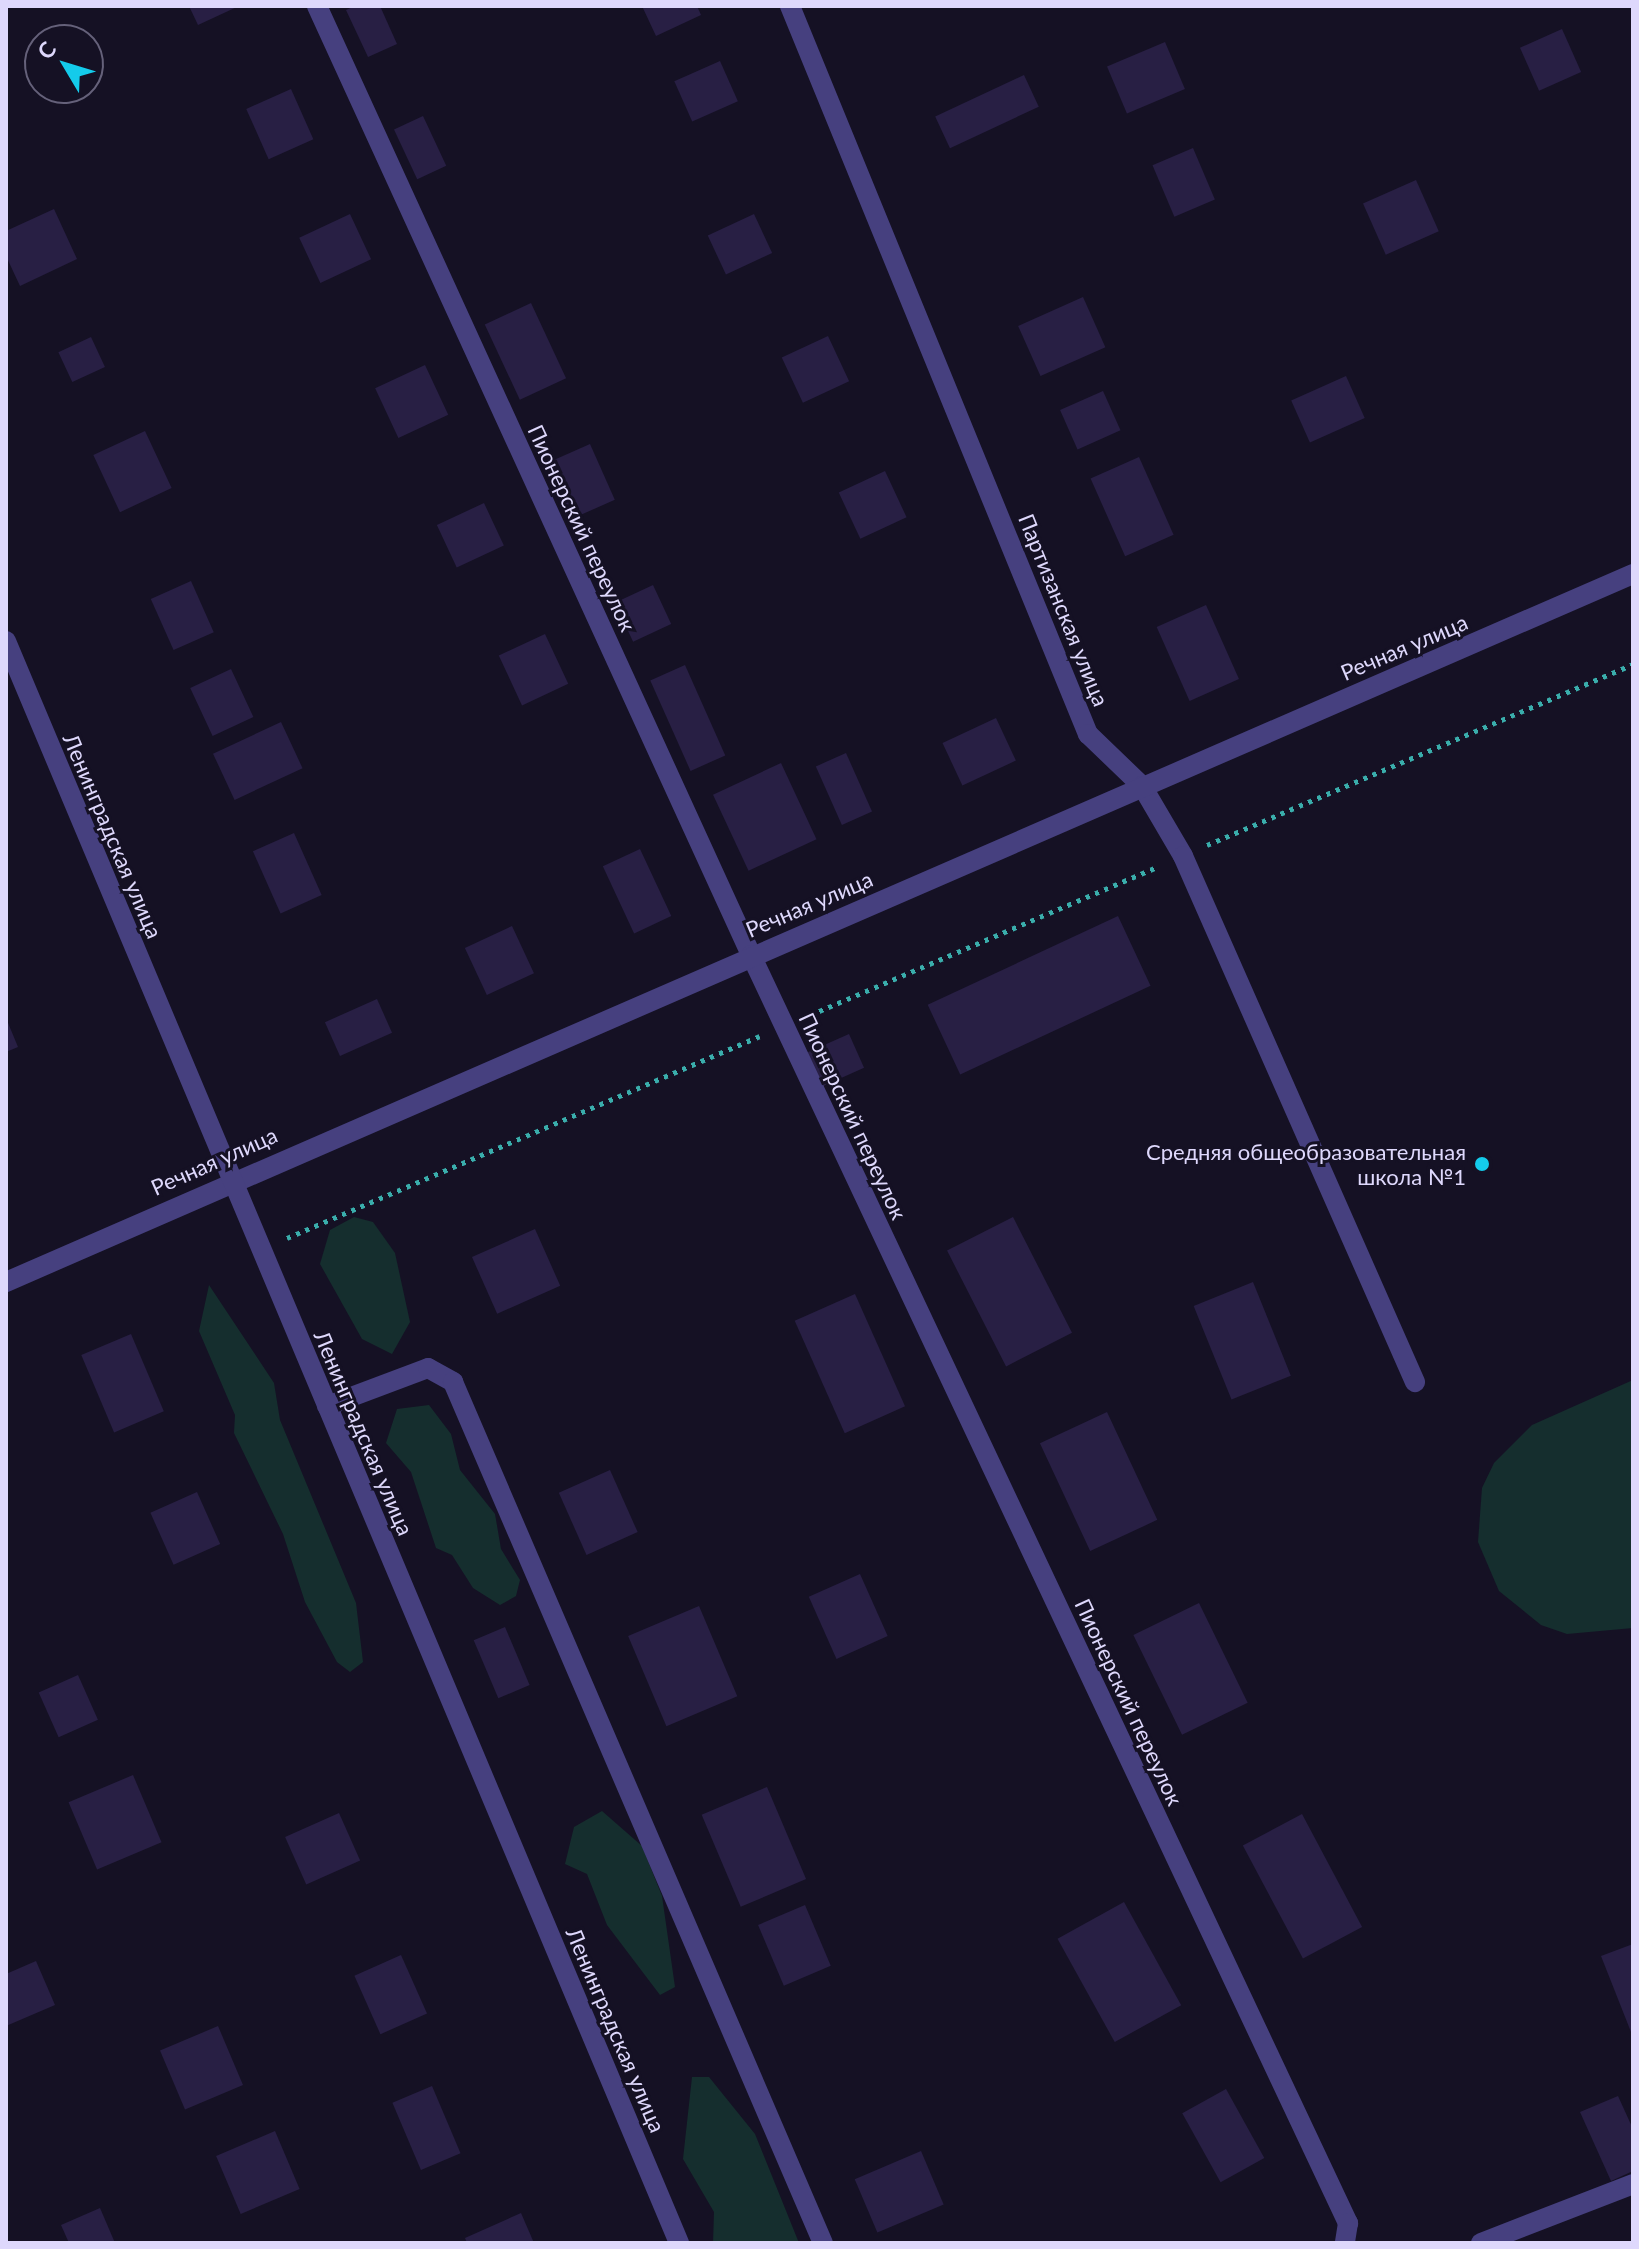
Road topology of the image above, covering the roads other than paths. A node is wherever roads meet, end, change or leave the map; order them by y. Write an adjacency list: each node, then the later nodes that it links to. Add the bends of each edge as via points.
1 (317, 6): 6 (street, Пионерский переулок)
2 (790, 6): 5 (street, Партизанская улица, via 1088,734)
3 (1633, 574): 5 (street, Речная улица)
4 (7, 647): 7 (street, Ленинградская улица)
5 (1142, 786): 6 (street, Речная улица); 9 (street, Партизанская улица, via 1183,856)
6 (751, 955): 7 (street, Речная улица); 14 (street, Пионерский переулок, via 1348,2223)
7 (231, 1179): 8 (street, Речная улица); 10 (street, Ленинградская улица)
8 (6, 1282)
9 (1415, 1382)
10 (327, 1406): 12 (street, Ленинградская улица); 13 (street, via 428,1368 453,1382)
11 (1633, 2184): 15 (street)
12 (679, 2243)
13 (823, 2243)
14 (1345, 2243)
15 (1481, 2243)

